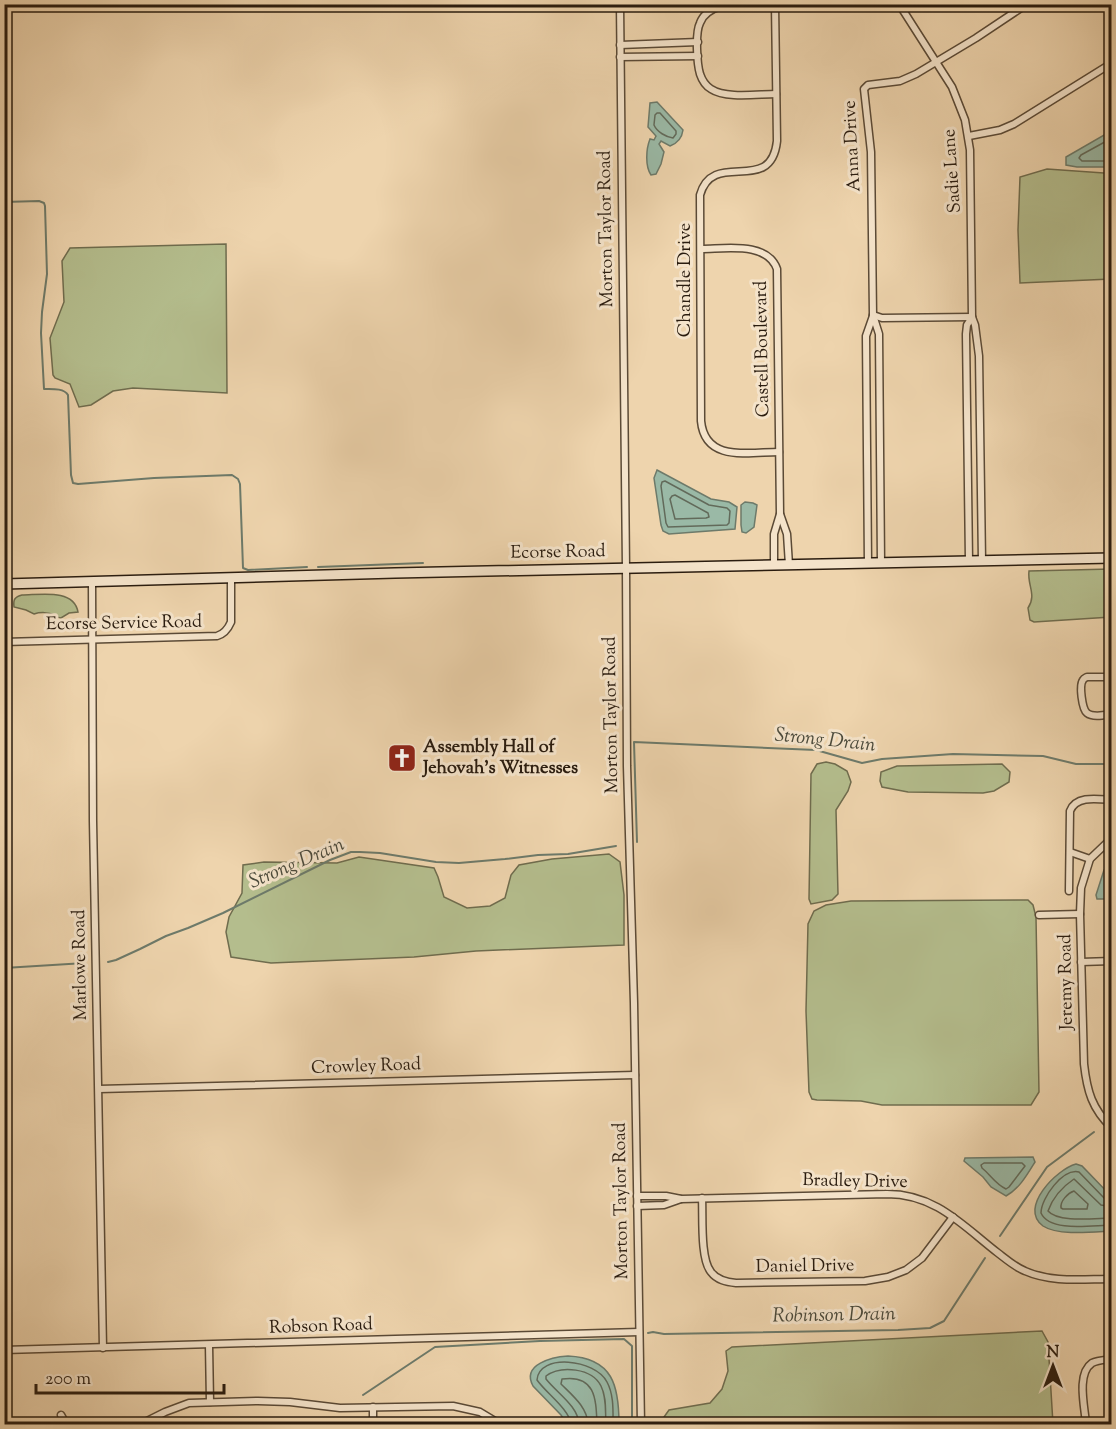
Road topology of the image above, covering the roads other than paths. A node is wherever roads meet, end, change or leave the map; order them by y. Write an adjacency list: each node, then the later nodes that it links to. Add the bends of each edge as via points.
1 (620, 4): 6 (street, Morton Taylor Road)
2 (899, 4): 9 (street, Sadie Lane)
3 (1027, 4): 9 (street, Anna Drive)
4 (775, 5): 5 (street, Chandle Drive, via 714,8 699,23); 11 (street, Chandle Drive)
5 (698, 42): 6 (street); 7 (street, Chandle Drive)
6 (620, 45): 8 (street, Morton Taylor Road)
7 (698, 56): 8 (street); 11 (street, Chandle Drive, via 701,78 716,92)
8 (620, 57): 25 (street, Morton Taylor Road)
9 (936, 63): 12 (street, Sadie Lane, via 958,100); 14 (street, Anna Drive, via 900,81 864,89 871,152)
10 (1111, 63): 12 (street, via 1014,124)
11 (776, 94): 13 (street, Chandle Drive, via 777,141 771,160 758,170 717,174 703,187)
12 (969, 136): 15 (street, Sadie Lane)
13 (701, 249): 16 (street, Chandle Drive, via 704,434 712,445 724,451); 16 (street, Castell Boulevard, via 754,249 775,264)
14 (873, 315): 15 (street); 21 (street, Anna Drive, via 879,334); 22 (street, Anna Drive, via 866,336)
15 (972, 317): 19 (street, Sadie Lane, via 966,334); 20 (street, Sadie Lane, via 979,356)
16 (779, 452): 17 (street, Castell Boulevard)
17 (780, 514): 23 (street, Castell Boulevard, via 774,534); 24 (street, Castell Boulevard, via 787,534)
18 (1112, 558): 20 (main road, Ecorse Road)
19 (969, 561): 20 (main road, Ecorse Road); 21 (main road, Ecorse Road)
20 (982, 561)
21 (880, 563): 22 (main road, Ecorse Road)
22 (868, 564): 24 (main road, Ecorse Road)
23 (774, 566): 24 (main road, Ecorse Road); 25 (main road, Ecorse Road)
24 (789, 566)
25 (626, 568): 26 (main road, Ecorse Road); 42 (street, Morton Taylor Road)
26 (231, 579): 27 (main road, Ecorse Road); 29 (street, Ecorse Service Road, via 231,622 220,635)
27 (92, 582): 28 (main road, Ecorse Road); 29 (street, Marlowe Road)
28 (4, 584)
29 (91, 640): 30 (street, Ecorse Service Road); 43 (street, Marlowe Road)
30 (4, 642)
31 (1112, 677): 32 (street, via 1087,676 1082,680 1081,690 1087,713)
32 (1112, 714)
33 (1112, 800): 35 (street, via 1083,800 1072,807)
34 (1112, 838): 36 (street, Jeremy Road)
35 (1070, 852): 36 (street); 37 (street)
36 (1090, 860): 38 (street, Jeremy Road, via 1081,888)
37 (1069, 891)
38 (1080, 914): 39 (street); 41 (street, Jeremy Road)
39 (1039, 915)
40 (1112, 961): 41 (street)
41 (1081, 962): 44 (street, Jeremy Road, via 1086,1084 1097,1110)
42 (635, 1075): 43 (street, Crowley Road); 45 (street, Morton Taylor Road)
43 (99, 1089): 53 (street, Marlowe Road)
44 (1112, 1128)
45 (637, 1196): 47 (street, Bradley Drive); 48 (street, Morton Taylor Road)
46 (702, 1198): 47 (street, Bradley Drive); 49 (street, Bradley Drive, via 900,1194 929,1202); 49 (street, Daniel Drive, via 707,1266 720,1280 736,1283 865,1281 888,1277 922,1258)
47 (681, 1199): 48 (street, Bradley Drive, via 664,1205)
48 (637, 1206): 51 (street, Morton Taylor Road)
49 (953, 1217): 50 (street, Bradley Drive, via 1025,1271 1050,1279)
50 (1112, 1279)
51 (639, 1332): 52 (street, Robson Road); 63 (street, Morton Taylor Road)
52 (209, 1345): 53 (street, Robson Road); 56 (street)
53 (103, 1348): 54 (street, Robson Road)
54 (4, 1350)
55 (1112, 1359): 64 (street, via 1094,1362 1084,1374)
56 (210, 1402): 57 (street); 60 (street, via 179,1406)
57 (373, 1407): 61 (street); 62 (street, via 453,1406 480,1412)
58 (61, 1415): 59 (street)
59 (66, 1425)
60 (141, 1425)
61 (373, 1425)
62 (500, 1425)
63 (641, 1425)
64 (1086, 1425)

